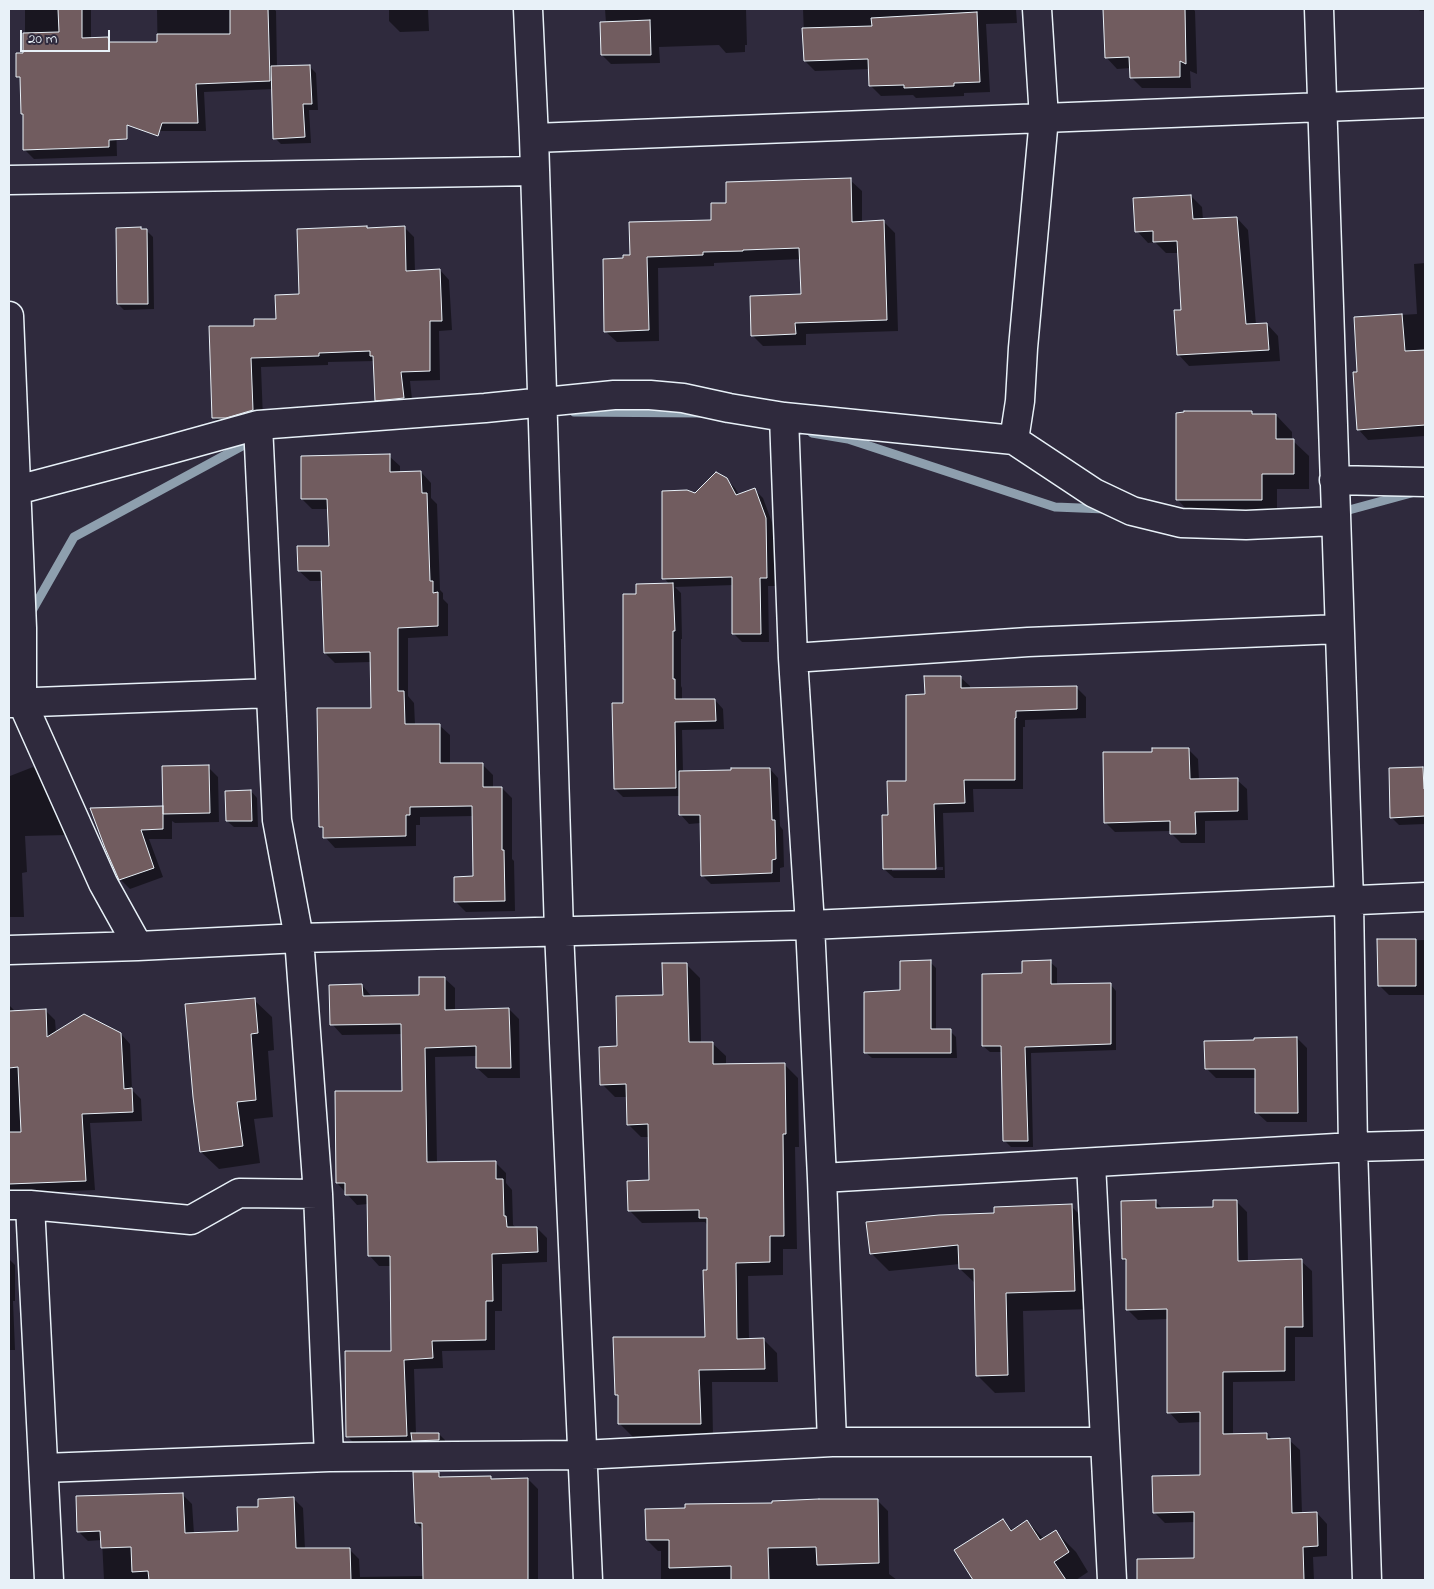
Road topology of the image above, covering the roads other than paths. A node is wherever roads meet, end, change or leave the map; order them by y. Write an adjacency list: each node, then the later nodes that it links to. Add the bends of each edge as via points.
1 (528, 9): 7 (street)
2 (1037, 9): 6 (street)
3 (1319, 9): 5 (street)
4 (1425, 103): 5 (street)
5 (1323, 106): 6 (street); 15 (street)
6 (1044, 118): 7 (street); 14 (street)
7 (534, 138): 8 (street)
8 (535, 171): 9 (street); 11 (street)
9 (9, 180)
10 (9, 316): 17 (street)
11 (542, 402): 12 (street, via 650,395); 13 (street); 26 (street)
12 (784, 417): 14 (street); 20 (street)
13 (258, 424): 17 (street); 21 (street)
14 (1014, 440): 18 (street, via 1094,492 1132,511 1181,523 1246,525)
15 (1334, 480): 16 (street); 18 (street)
16 (1425, 482)
17 (13, 490): 22 (street, via 22,628)
18 (1336, 521): 19 (street)
19 (1339, 629): 20 (street, via 1028,642); 24 (street)
20 (793, 658): 25 (street)
21 (271, 693): 22 (street); 27 (street, via 277,820)
22 (15, 702): 28 (street, via 103,883)
23 (1425, 898): 24 (street)
24 (1349, 901): 25 (street); 31 (street)
25 (810, 925): 26 (street); 33 (street)
26 (558, 931): 27 (street); 38 (street)
27 (299, 938): 28 (street); 34 (street)
28 (138, 946): 29 (street)
29 (9, 950)
30 (1425, 1145): 31 (street)
31 (1354, 1147): 32 (street); 44 (street)
32 (1091, 1163): 33 (street); 37 (street)
33 (822, 1178): 36 (street)
34 (318, 1194): 35 (street, via 239,1193 191,1220); 39 (street)
35 (20, 1205): 40 (street)
36 (832, 1442): 37 (street); 38 (street)
37 (1104, 1442): 43 (street)
38 (582, 1455): 39 (street); 42 (street)
39 (329, 1457): 40 (street)
40 (44, 1468): 41 (street)
41 (49, 1580)
42 (588, 1580)
43 (1112, 1580)
44 (1367, 1580)

